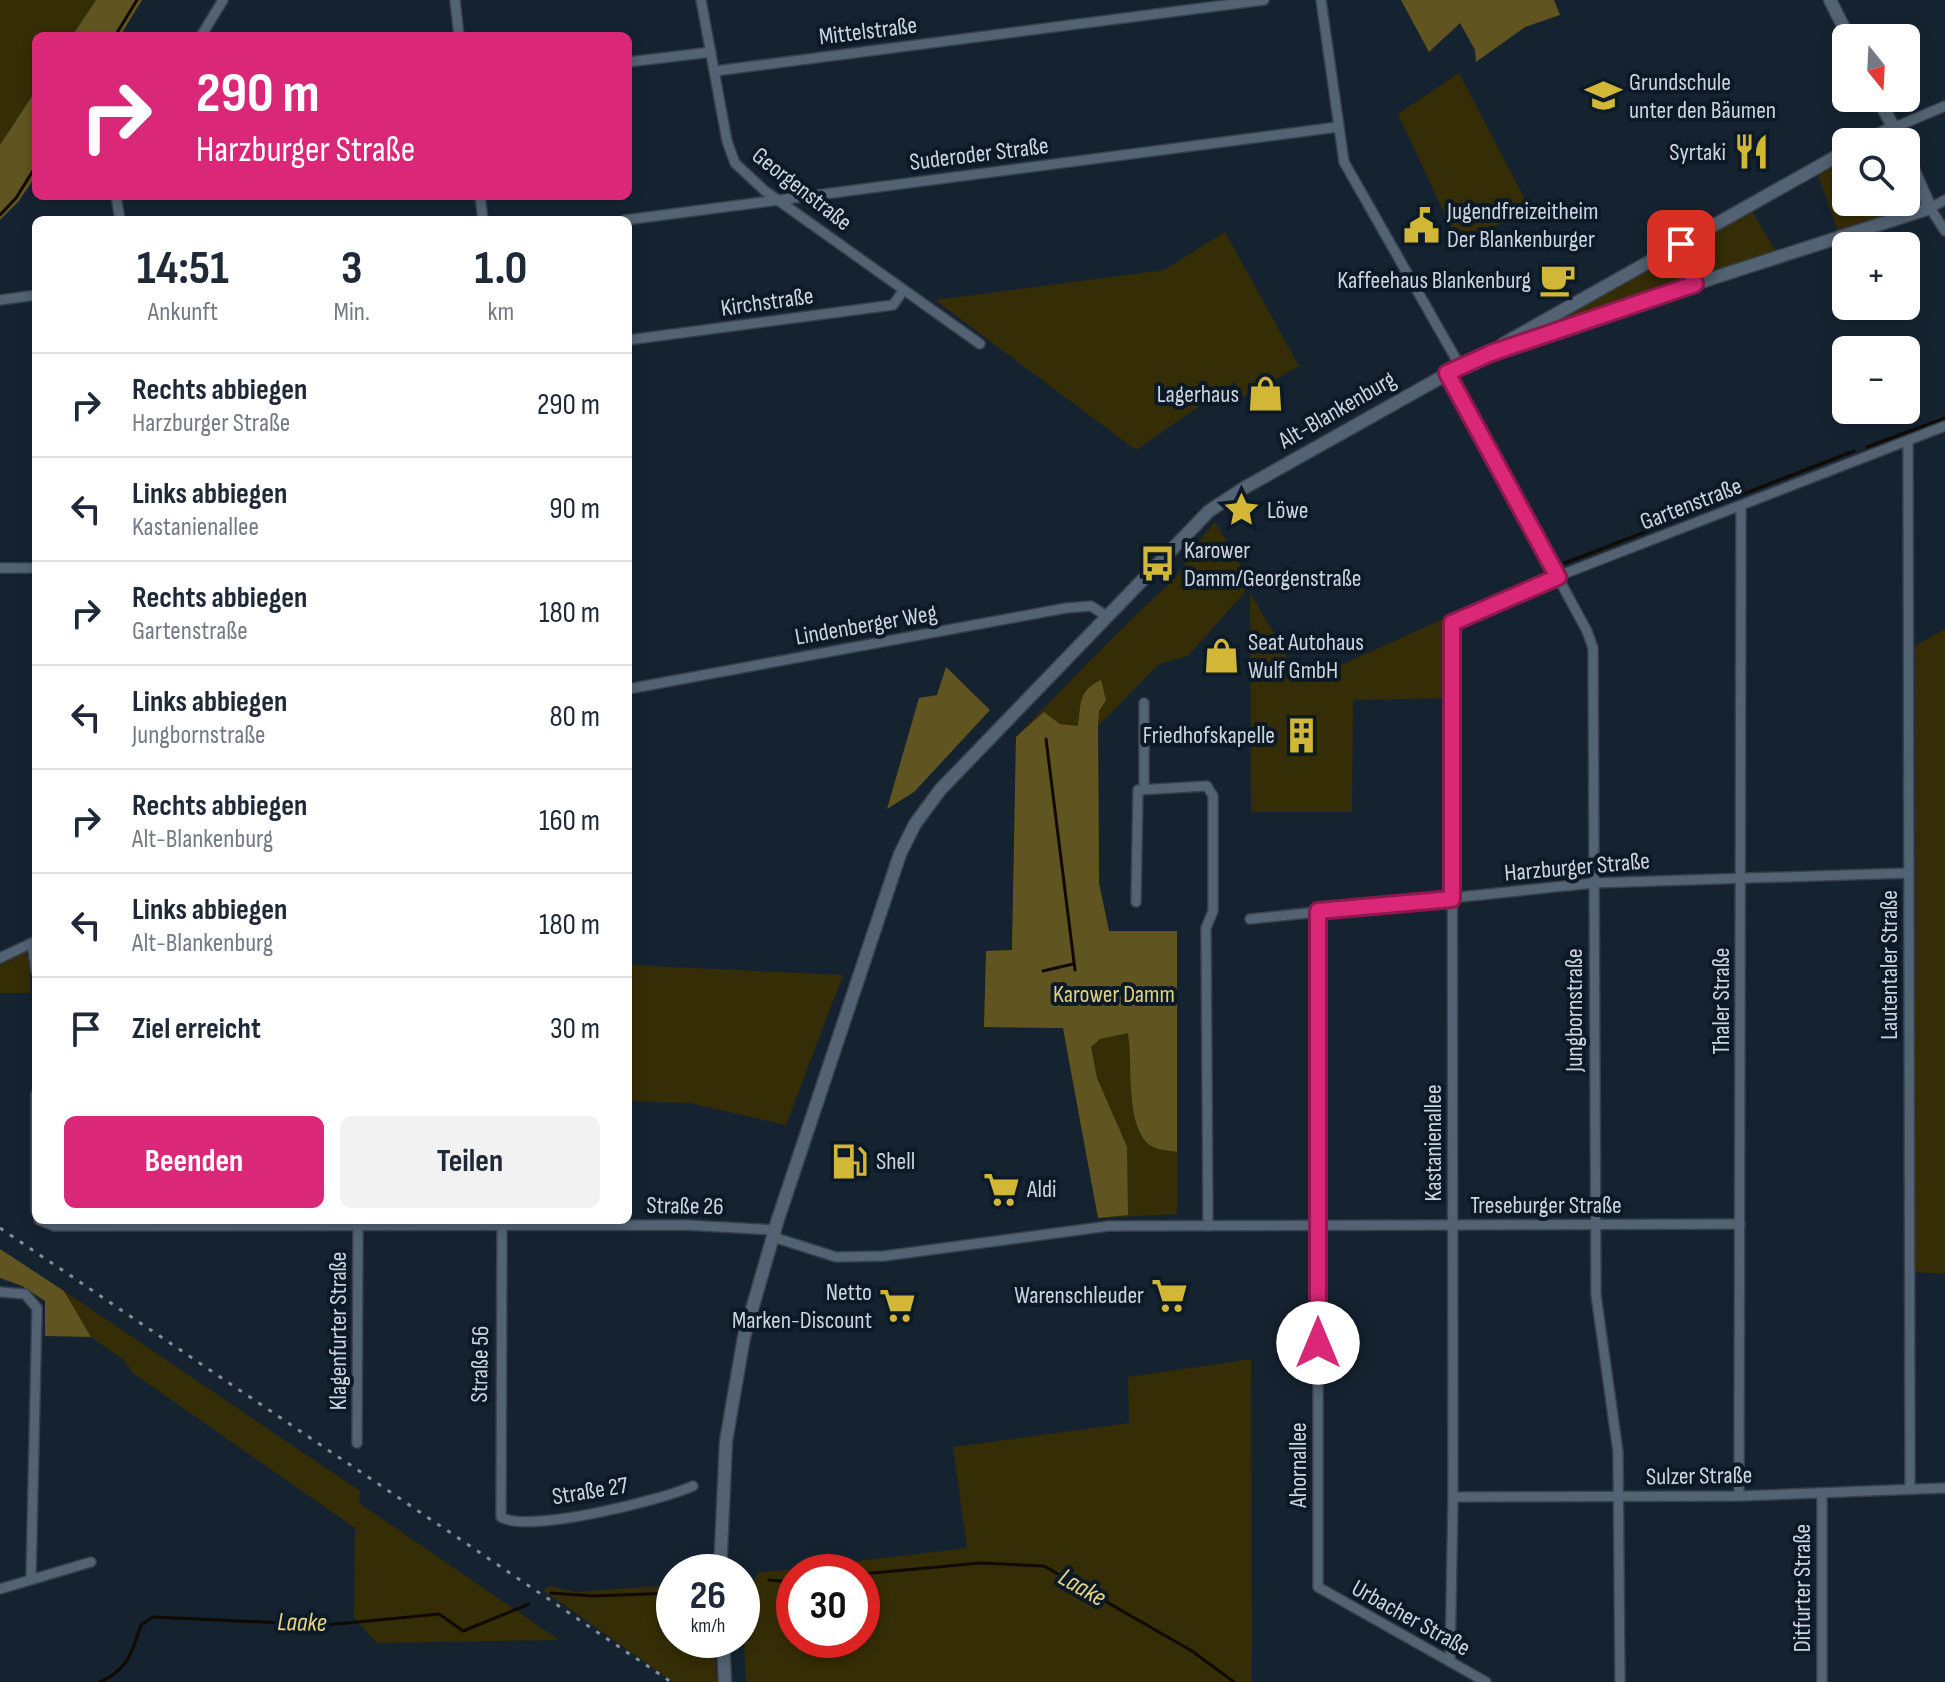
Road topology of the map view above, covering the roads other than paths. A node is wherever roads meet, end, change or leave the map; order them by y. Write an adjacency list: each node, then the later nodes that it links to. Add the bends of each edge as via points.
1 (223, 0): 8 (street)
2 (455, 0): 9 (street)
3 (701, 0): 10 (street, Georgenstraße)
4 (1264, 0): 12 (street, Mittelstraße)
5 (1321, 0): 15 (street)
6 (1830, 0): 7 (main road)
7 (1842, 24)
8 (203, 32)
9 (459, 32)
10 (711, 52): 11 (street); 12 (street, Georgenstraße)
11 (632, 62)
12 (715, 71): 19 (street, Georgenstraße, via 730,155 741,171)
13 (1945, 106): 16 (street)
14 (1885, 112): 16 (main road)
15 (1338, 127): 19 (street, Suderoder Straße); 32 (street, via 1344,162)
16 (1893, 128)
17 (1832, 159): 24 (main road, Alt-Blankenburg)
18 (1920, 185): 21 (main road)
19 (779, 200): 22 (street, Suderoder Straße); 26 (street, Georgenstraße)
20 (1945, 200): 21 (street, Alt-Blankenburg)
21 (1930, 208): 23 (street); 25 (main road, Alt-Blankenburg)
22 (632, 219)
23 (1945, 231)
24 (1681, 244): 25 (street); 31 (main road, Alt-Blankenburg)
25 (1695, 284): 31 (main road, Alt-Blankenburg)
26 (903, 291): 29 (street, Kirchstraße, via 893,305); 30 (street, Georgenstraße)
27 (32, 296): 28 (street)
28 (0, 300)
29 (632, 339)
30 (980, 344)
31 (1491, 353): 32 (main road, Alt-Blankenburg)
32 (1460, 366): 33 (main road, Alt-Blankenburg)
33 (1447, 373): 39 (street, Jungbornstraße); 40 (main road, Alt-Blankenburg, via 1209,511)
34 (1945, 426): 35 (street, Gartenstraße)
35 (1908, 442): 36 (street, Gartenstraße); 45 (street, Lautentaler Straße)
36 (1741, 506): 39 (street, Gartenstraße); 46 (street, Thaler Straße)
37 (0, 568): 38 (street)
38 (32, 568)
39 (1558, 577): 41 (street, Gartenstraße); 47 (street, Jungbornstraße, via 1593,648)
40 (1108, 617): 42 (street, Lindenberger Weg, via 1091,606 1066,608); 64 (main road, via 940,790 906,841)
41 (1452, 623): 48 (street, Kastanienallee)
42 (632, 688)
43 (1144, 703): 44 (street)
44 (1144, 787): 49 (street, via 1135,797); 62 (street, via 1207,786 1213,796 1213,911 1206,928)
45 (1908, 873): 46 (street, Harzburger Straße); 68 (street, Lautentaler Straße)
46 (1741, 875): 47 (street, Harzburger Straße); 59 (street, Thaler Straße)
47 (1594, 883): 48 (street, Harzburger Straße); 61 (street, Jungbornstraße)
48 (1452, 899): 50 (street, Harzburger Straße); 63 (street, Kastanienallee)
49 (1136, 902)
50 (1318, 911): 51 (street, Harzburger Straße); 60 (street, Ahornallee)
51 (1250, 919)
52 (32, 943): 53 (street)
53 (0, 958)
54 (49, 1224): 55 (street, Straße 26)
55 (277, 1224)
56 (358, 1224): 66 (street, Klagenfurter Straße)
57 (502, 1224): 74 (street, Straße 56)
58 (625, 1224): 64 (street, Straße 26)
59 (1740, 1224): 61 (street, Treseburger Straße); 71 (street, Thaler Straße)
60 (1318, 1225): 62 (street, Treseburger Straße); 63 (street, Treseburger Straße); 78 (street, Ahornallee)
61 (1595, 1225): 63 (street, Treseburger Straße); 73 (street, Jungbornstraße, via 1596,1295 1618,1452)
62 (1208, 1226): 64 (street, Treseburger Straße, via 1099,1226 884,1256 836,1257)
63 (1453, 1226): 72 (street, Kastanienallee)
64 (774, 1234): 75 (main road, via 734,1388)
65 (0, 1292): 77 (street, via 25,1294 37,1308)
66 (357, 1443)
67 (693, 1486): 74 (street, Straße 27, via 578,1516 512,1521 501,1517)
68 (1910, 1488): 69 (street, Sulzer Straße); 70 (street, Sulzer Straße)
69 (1945, 1488)
70 (1822, 1493): 71 (street, Sulzer Straße); 85 (street, Ditfurter Straße)
71 (1739, 1496): 73 (street, Sulzer Straße)
72 (1453, 1497): 73 (street, Sulzer Straße); 81 (street, Kastanienallee)
73 (1619, 1497): 84 (street, Jungbornstraße)
74 (499, 1509)
75 (721, 1554)
76 (91, 1562): 77 (street)
77 (31, 1577): 79 (street)
78 (1318, 1587): 81 (street, Urbacher Straße)
79 (0, 1589)
80 (724, 1658): 82 (main road)
81 (1450, 1662): 83 (street, Urbacher Straße)
82 (725, 1682)
83 (1486, 1682)
84 (1620, 1682)
85 (1822, 1682)

